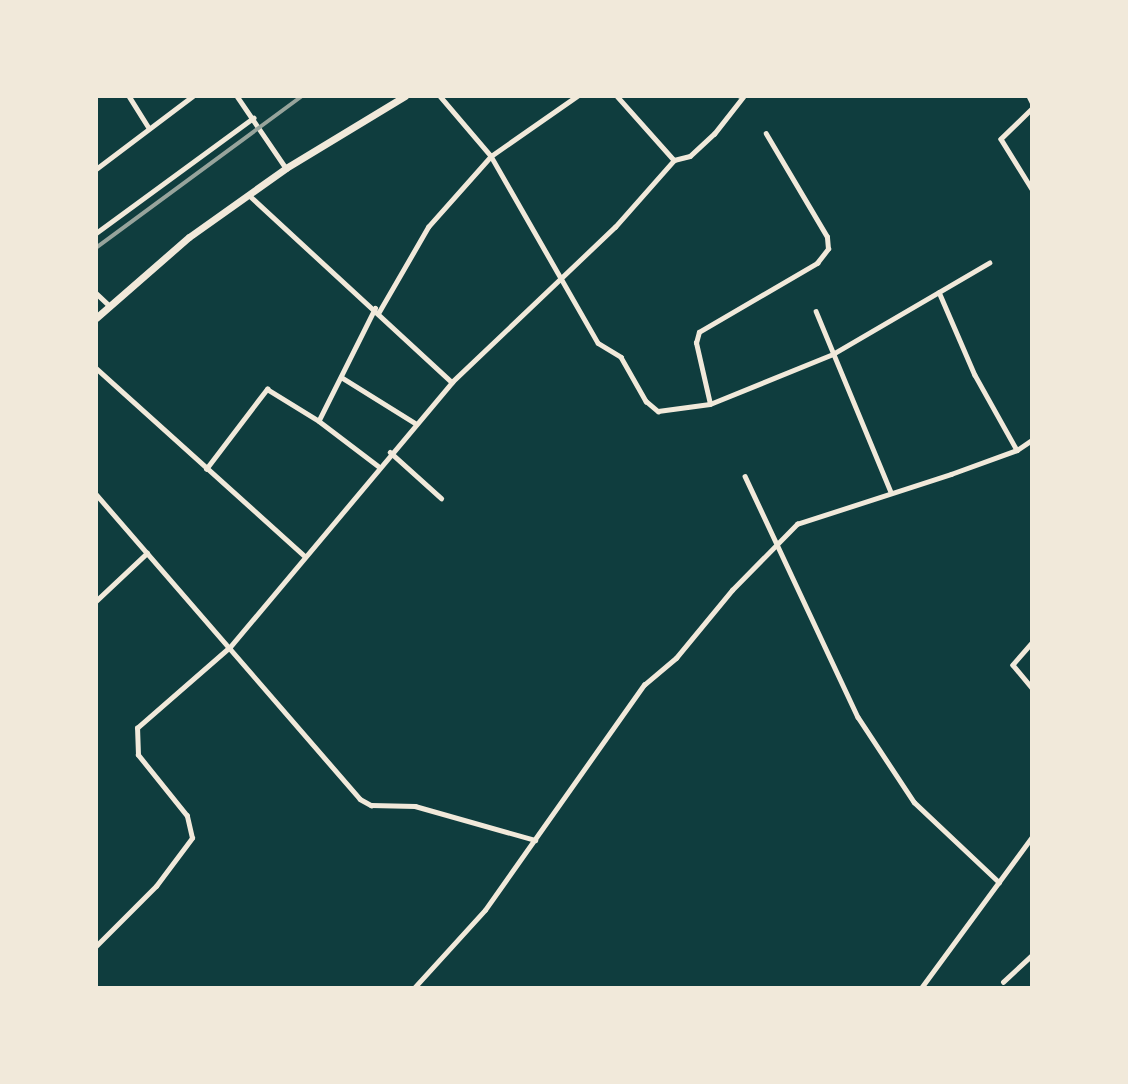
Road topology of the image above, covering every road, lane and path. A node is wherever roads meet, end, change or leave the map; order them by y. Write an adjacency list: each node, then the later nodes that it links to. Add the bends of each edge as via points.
1 (129, 96): 13 (street)
2 (193, 96): 13 (street)
3 (237, 96): 12 (street)
4 (405, 96): 17 (main road)
5 (440, 96): 15 (street)
6 (577, 96): 15 (street)
7 (617, 96): 16 (street)
8 (1029, 96): 10 (street)
9 (742, 97): 16 (street, via 690,156)
10 (1032, 102)
11 (1032, 109): 19 (street, via 1000,139)
12 (253, 118): 17 (street); 21 (street)
13 (149, 128): 18 (street)
14 (766, 134): 34 (street, via 827,237 828,249 817,263 699,332 696,343)
15 (491, 156): 23 (street); 27 (street, via 428,227)
16 (674, 160): 23 (street, via 615,228)
17 (285, 168): 20 (main road)
18 (96, 169)
19 (1032, 189)
20 (249, 195): 26 (main road, via 189,237); 27 (street)
21 (96, 233)
22 (989, 263): 24 (street)
23 (560, 276): 33 (street); 34 (street, via 598,343 621,357 653,408)
24 (939, 292): 30 (street); 38 (street, via 975,375)
25 (96, 293): 26 (street)
26 (108, 305): 29 (main road)
27 (377, 310): 32 (street); 33 (street)
28 (816, 311): 30 (street)
29 (96, 318)
30 (833, 354): 34 (street); 43 (street)
31 (96, 368): 41 (street)
32 (341, 377): 35 (street); 36 (street)
33 (452, 382): 36 (street)
34 (710, 404)
35 (319, 421): 40 (street); 41 (street, via 271,391 262,391)
36 (415, 423): 39 (street)
37 (1032, 440): 38 (street)
38 (1017, 450): 43 (street)
39 (390, 452): 40 (street); 45 (street)
40 (378, 466): 48 (street)
41 (206, 470): 48 (street)
42 (745, 476): 46 (street)
43 (891, 492): 46 (street, via 797,524)
44 (96, 494): 47 (street)
45 (441, 498)
46 (778, 543): 54 (street, via 676,658 644,685); 55 (street, via 843,691 904,789)
47 (147, 553): 49 (street); 51 (street)
48 (305, 556): 51 (street)
49 (96, 601)
50 (1032, 643): 52 (street, via 1013,665)
51 (230, 647): 54 (street, via 360,799 371,805 415,806); 56 (street, via 136,728 138,755 187,816 192,838 156,886)
52 (1032, 688)
53 (1032, 837): 55 (street)
54 (535, 840): 59 (street, via 485,909)
55 (999, 882): 60 (street)
56 (96, 946)
57 (1032, 956): 58 (street)
58 (1003, 982)
59 (414, 988)
60 (920, 988)

